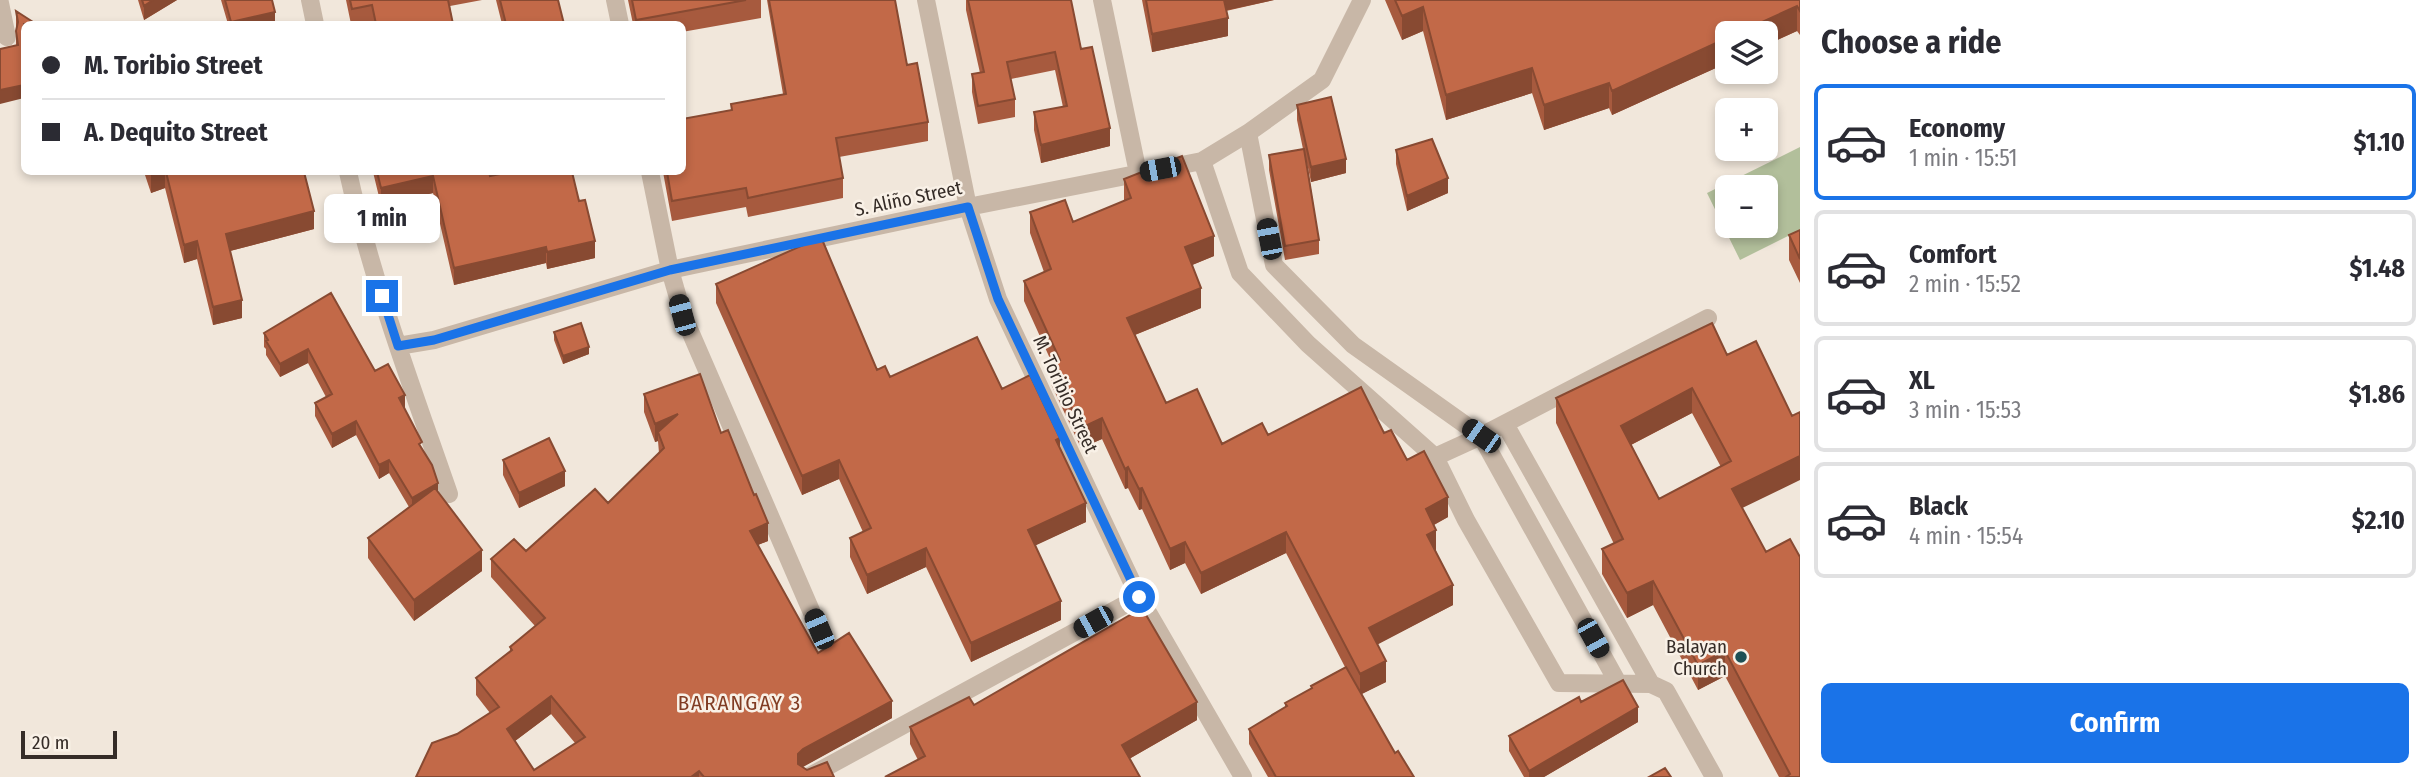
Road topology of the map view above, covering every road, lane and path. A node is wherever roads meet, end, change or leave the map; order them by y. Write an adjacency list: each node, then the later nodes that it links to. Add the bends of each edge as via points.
1 (310, 0): 7 (street)
2 (615, 0): 8 (street)
3 (926, 0): 15 (street, M. Toribio Street)
4 (1102, 0): 12 (street)
5 (1362, 0): 10 (street, S. Aliño Street, via 1322,80)
6 (0, 3): 9 (street)
7 (314, 21)
8 (619, 21)
9 (7, 37)
10 (1248, 133): 11 (street, S. Aliño Street); 20 (street, via 1274,265 1353,345)
11 (1202, 161): 12 (street, S. Aliño Street); 21 (street, via 1240,274 1308,344)
12 (1138, 173): 15 (street, S. Aliño Street)
13 (349, 175): 18 (street)
14 (651, 175): 16 (street)
15 (968, 207): 16 (street, S. Aliño Street); 23 (street, M. Toribio Street, via 998,299)
16 (670, 270): 18 (street, S. Aliño Street, via 434,340); 24 (street, via 682,315)
17 (1707, 318): 19 (street)
18 (398, 346): 22 (street)
19 (1505, 424): 20 (street); 26 (street)
20 (1481, 436): 21 (street); 25 (street)
21 (1435, 457): 25 (street, via 1559,683)
22 (449, 494)
23 (1139, 597): 27 (street); 28 (street, M. Toribio Street)
24 (819, 629)
25 (1618, 683): 26 (street)
26 (1651, 684): 29 (street, via 1667,691)
27 (808, 777)
28 (1243, 777)
29 (1714, 777)

